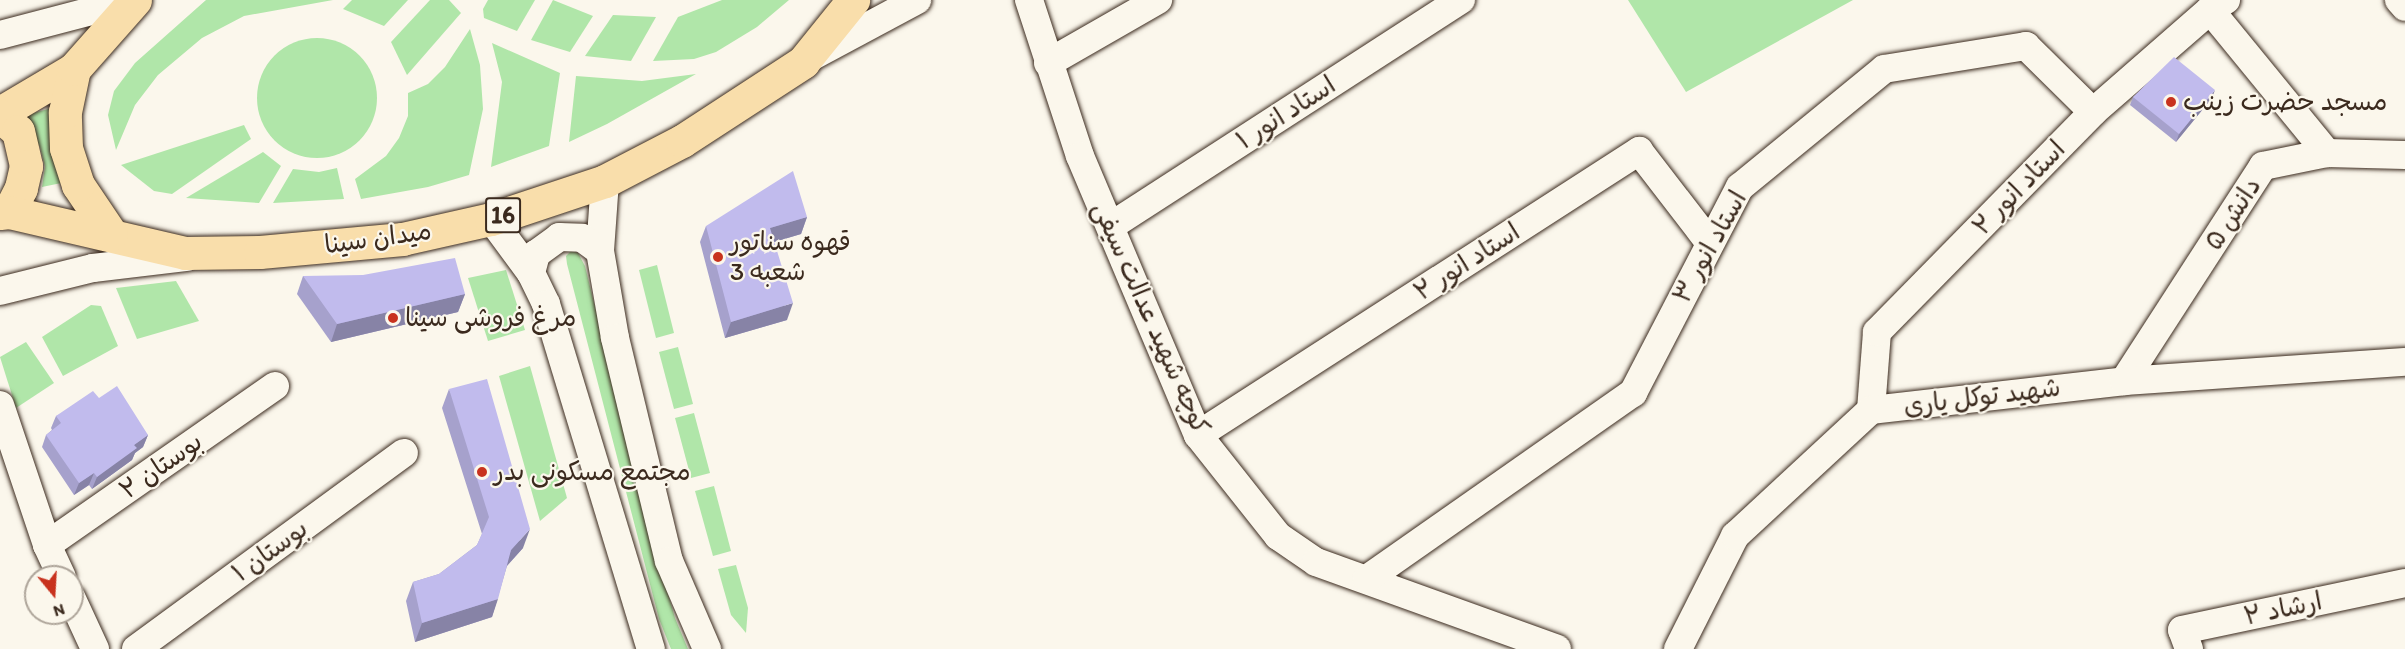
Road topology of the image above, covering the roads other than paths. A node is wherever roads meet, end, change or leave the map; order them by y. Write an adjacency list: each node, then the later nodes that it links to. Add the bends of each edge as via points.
1 (134, 0): 10 (street); 13 (highway)
2 (917, 0): 11 (street)
3 (1029, 0): 12 (street, کوچه شهید عدالت سیفی)
4 (1158, 0): 12 (street)
5 (1461, 0): 21 (street, استاد انور ۱)
6 (2399, 0): 9 (street)
7 (845, 5): 11 (highway, میدان سینا / 16)
8 (2218, 5): 14 (street, استاد انور ۲); 16 (street)
9 (2405, 7)
10 (0, 35)
11 (803, 62): 18 (highway, میدان سینا / 16, via 682,141)
12 (1048, 63): 21 (street, کوچه شهید عدالت سیفی, via 1080,156)
13 (74, 69): 15 (highway); 22 (highway, via 65,112 66,148 78,185)
14 (2093, 112): 23 (street, استاد انور ۳, via 2026,46 1884,69 1740,186); 32 (street, استاد انور ۲, via 1877,332)
15 (0, 115): 19 (highway, via 18,131 26,166 21,188)
16 (2327, 153): 17 (street, دانش ۵); 29 (street, دانش ۵, via 2263,166)
17 (2405, 155)
18 (604, 181): 20 (highway, میدان سینا / 16); 24 (street)
19 (5, 212): 22 (highway, 16)
20 (491, 219): 25 (highway, میدان سینا / 16, via 402,239); 26 (street)
21 (1111, 226): 33 (street, کوچه شهید عدالت سیفی)
22 (111, 234): 25 (highway, میدان سینا / 16, via 185,253)
23 (1709, 242): 33 (street, استاد انور ۲, via 1639,151); 37 (street, استاد انور ۳, via 1633,393)
24 (600, 251): 26 (street, via 582,238 560,237 536,254); 43 (street, via 615,338 669,561)
25 (235, 252): 27 (street, via 93,268)
26 (531, 273): 42 (street, via 559,342)
27 (0, 291)
28 (2405, 362): 29 (street, شهید توکل یاری)
29 (2124, 381): 32 (street, شهید توکل یاری)
30 (275, 387): 35 (street, بوستان ۲)
31 (0, 405): 35 (street)
32 (1871, 410): 45 (street, شهید توکل یاری, via 1735,536)
33 (1198, 435): 37 (street, کوچه شهید عدالت سیفی, via 1278,536 1316,562)
34 (404, 453): 41 (street, بوستان ۱)
35 (47, 545): 36 (street)
36 (56, 565)
37 (1367, 579): 44 (street, کوچه شهید عدالت سیفی)
38 (2405, 583): 46 (street, ارشاد ۲, via 2182,630)
39 (84, 625): 40 (street)
40 (95, 649)
41 (136, 649)
42 (651, 649)
43 (707, 649)
44 (1557, 649)
45 (1678, 649)
46 (2189, 649)

